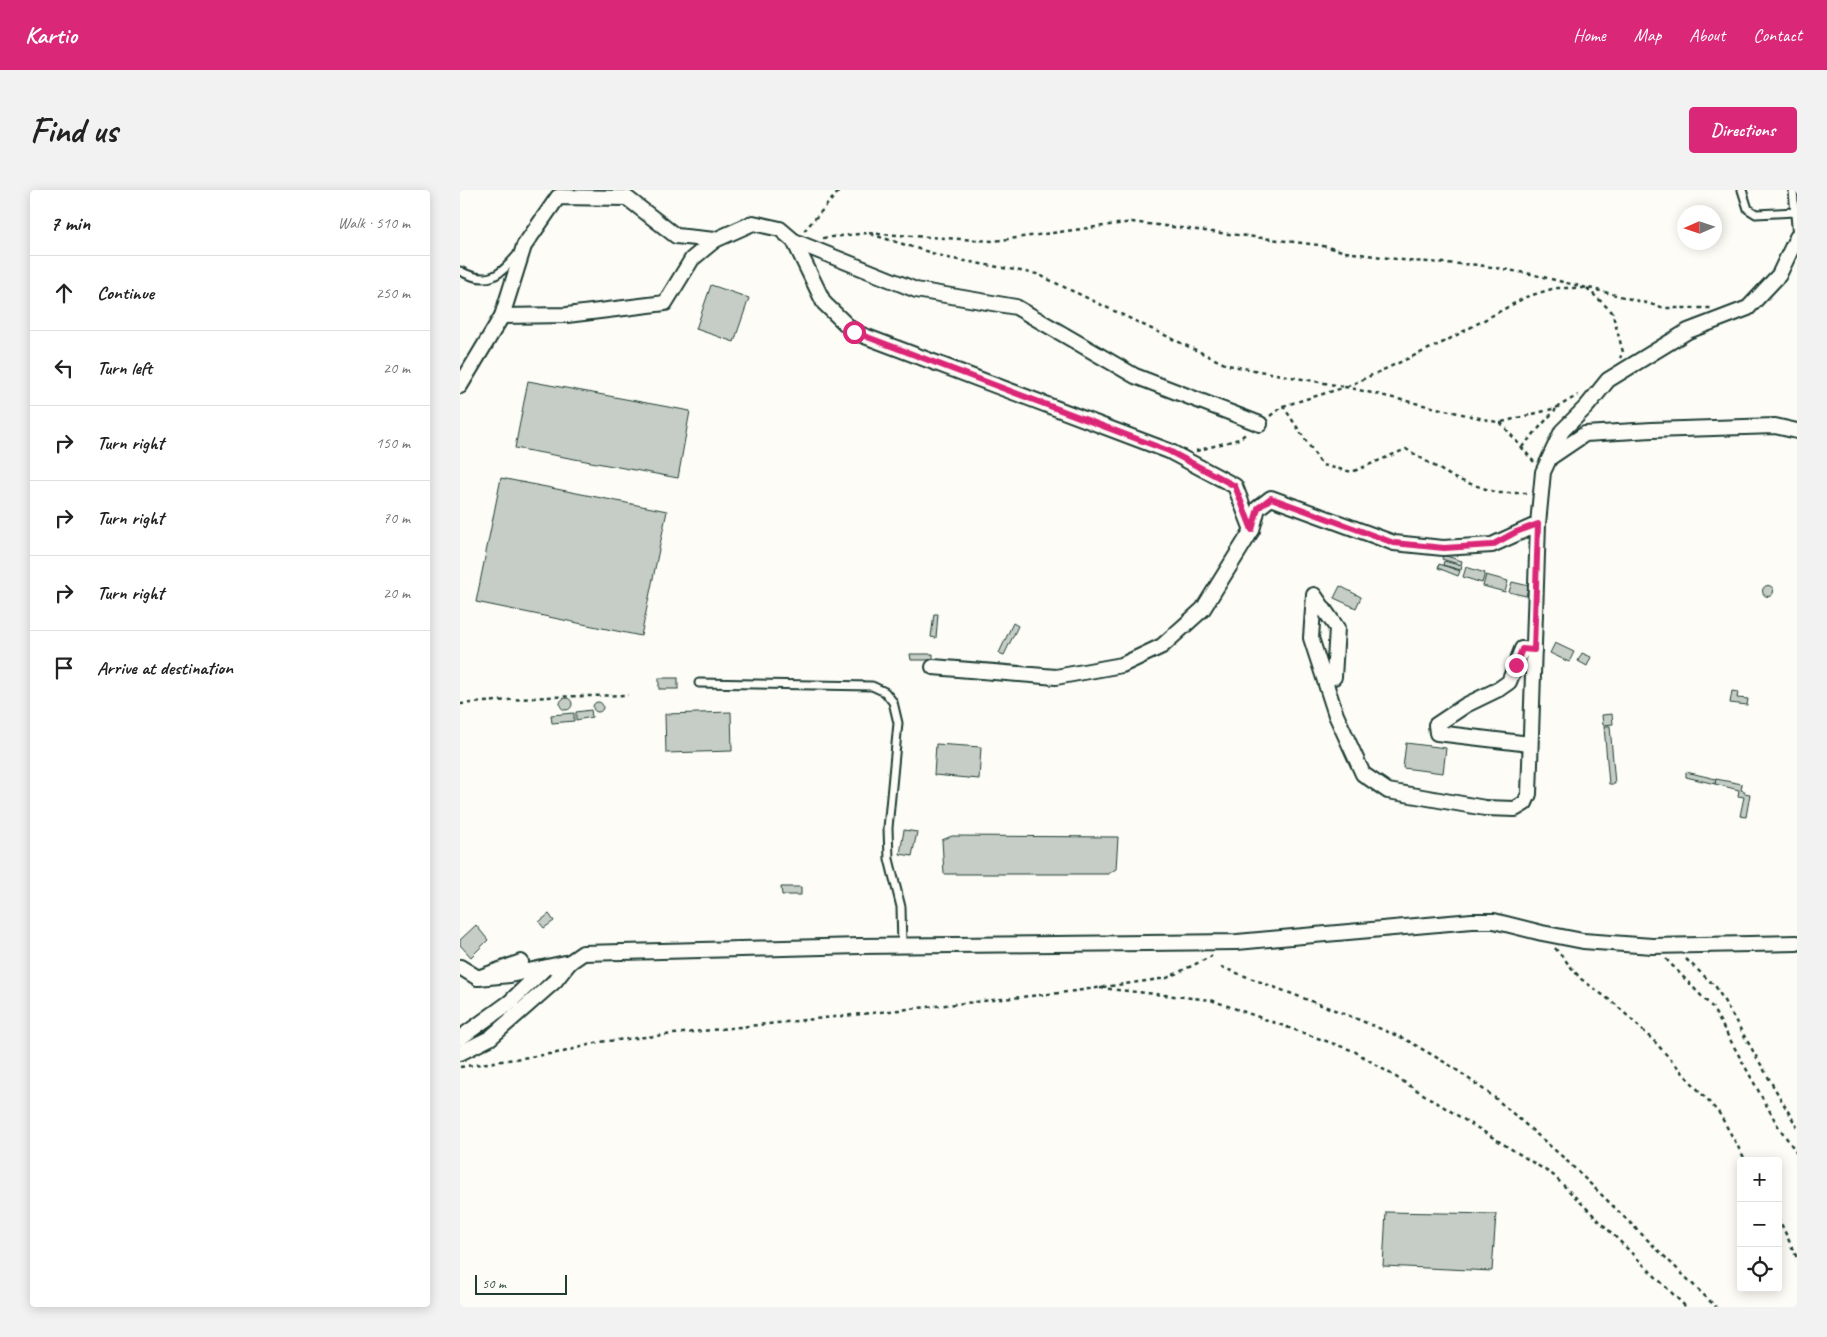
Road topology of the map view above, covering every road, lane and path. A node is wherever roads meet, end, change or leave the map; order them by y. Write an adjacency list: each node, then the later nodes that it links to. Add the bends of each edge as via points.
1 (840, 190): 10 (path)
2 (1742, 190): 5 (lane, via 1748,209 1756,214)
3 (1793, 190): 5 (lane)
4 (631, 194): 9 (street, via 676,236); 11 (street, via 558,197)
5 (1796, 212): 7 (lane)
6 (867, 233): 8 (path); 13 (path, via 994,241 1132,222 1319,245 1410,261 1478,265); 18 (path, via 948,258 1037,274 1227,365)
7 (1797, 237): 27 (street, via 1779,275 1748,308 1688,331 1608,380 1562,431)
8 (822, 238)
9 (715, 240): 10 (street, via 753,223 780,229); 15 (street, via 692,259 665,303 567,315)
10 (794, 241): 23 (street, via 916,290 1016,307 1135,376); 26 (street, via 824,303 854,332)
11 (524, 246): 12 (lane, via 500,274 490,279); 15 (street)
12 (460, 272)
13 (1587, 288): 14 (path, via 1665,308); 16 (path, via 1612,312 1623,352); 18 (path, via 1554,288 1526,296 1444,342)
14 (1711, 308)
15 (502, 316): 17 (street)
16 (1619, 359)
17 (460, 386)
18 (1346, 387): 20 (path); 22 (path)
19 (1584, 392): 21 (path)
20 (1283, 406): 23 (path); 29 (path, via 1322,465 1352,472 1406,449 1456,479 1498,493)
21 (1556, 408): 22 (path); 25 (path)
22 (1501, 423): 25 (path)
23 (1260, 424): 26 (path, via 1239,439)
24 (1797, 431): 27 (street, via 1775,426 1585,434)
25 (1522, 447): 28 (path)
26 (1178, 456): 31 (street, via 1235,486)
27 (1550, 457): 28 (street)
28 (1543, 472): 29 (street)
29 (1541, 493): 30 (street)
30 (1538, 524): 31 (street, via 1492,545 1444,548 1394,543 1271,498 1258,508); 32 (street)
31 (1252, 530): 33 (street, via 1203,609 1162,646 1122,665 1056,677)
32 (1534, 650): 38 (street); 38 (street, via 1522,649 1509,682 1436,725 1436,733)
33 (932, 667)
34 (1334, 677): 38 (street, via 1337,628 1314,595 1311,638 1336,715 1363,774 1388,791 1485,808 1515,809 1525,803 1529,794)
35 (699, 684): 41 (lane, via 872,686 885,692 893,702 898,723 888,828 889,858 901,907)
36 (628, 695): 37 (path)
37 (460, 704)
38 (1530, 744)
39 (1542, 933): 41 (street, via 1494,921 1472,921 1237,942); 42 (street); 57 (path, via 1581,979 1642,1029 1719,1113)
40 (1797, 943): 43 (street)
41 (902, 946): 46 (street, via 583,953)
42 (1652, 946): 43 (street); 56 (path, via 1712,1007 1778,1126)
43 (1670, 946): 55 (path, via 1716,987)
44 (1215, 954): 51 (path, via 1167,978)
45 (521, 962): 50 (street)
46 (570, 962): 48 (street); 53 (street, via 555,981 490,1038)
47 (460, 967): 50 (street)
48 (546, 967): 50 (street); 52 (street, via 510,1002)
49 (1221, 967): 61 (path, via 1405,1039 1450,1066 1494,1097 1564,1158)
50 (478, 978)
51 (1096, 988): 54 (path, via 599,1042 563,1052); 60 (path, via 1211,1000 1354,1051 1552,1175)
52 (460, 1038)
53 (460, 1054)
54 (460, 1067)
55 (1797, 1128)
56 (1797, 1152)
57 (1744, 1157)
58 (1782, 1226): 59 (path)
59 (1797, 1258)
60 (1686, 1307)
61 (1716, 1307)

